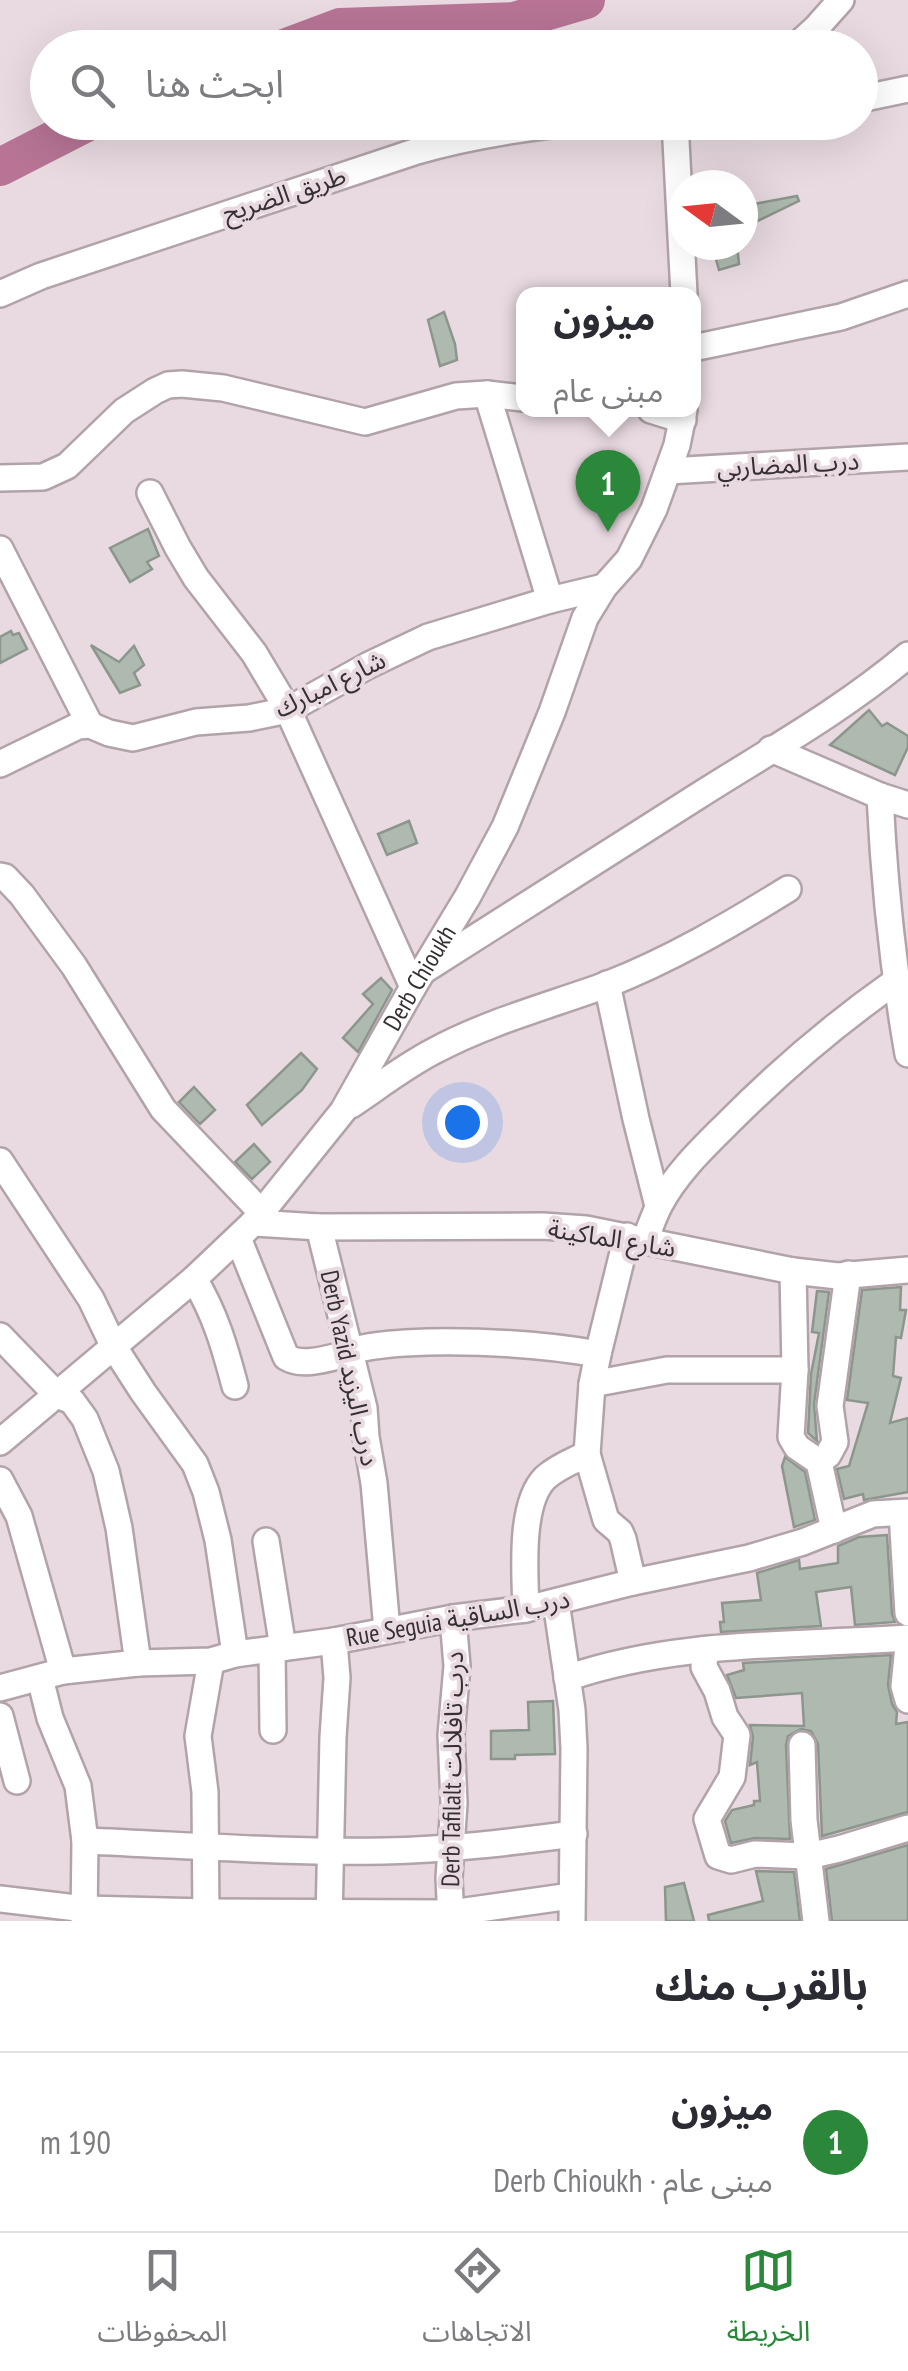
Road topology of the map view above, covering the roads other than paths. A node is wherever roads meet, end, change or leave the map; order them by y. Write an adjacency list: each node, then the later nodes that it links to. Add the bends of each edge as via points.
1 (841, 0): 2 (street)
2 (814, 30)
3 (908, 89): 4 (street)
4 (878, 95)
5 (454, 140): 8 (street, طريق الضريح)
6 (676, 140): 7 (street)
7 (684, 287)
8 (0, 294)
9 (908, 294): 10 (street, via 841,317)
10 (701, 346)
11 (487, 394): 12 (street); 16 (street, via 442,399 365,422 223,388 168,385 124,412 68,466 43,477); 20 (street)
12 (516, 397)
13 (683, 417): 15 (street, Derb Chioukh)
14 (908, 456): 15 (street, درب المضاربي)
15 (668, 471): 19 (street, Derb Chioukh, via 629,559)
16 (0, 478)
17 (150, 493): 22 (street, via 196,578)
18 (0, 549): 23 (street)
19 (604, 587): 20 (street, شارع امبارك); 30 (street, Derb Chioukh, via 585,618 506,827)
20 (550, 600): 22 (street, شارع امبارك, via 428,637)
21 (908, 655): 24 (street, via 866,690)
22 (288, 710): 23 (street, شارع امبارك, via 133,738); 30 (street)
23 (90, 725): 25 (street)
24 (771, 749): 26 (street); 30 (street)
25 (0, 764)
26 (880, 796): 27 (street); 31 (street)
27 (908, 805)
28 (0, 876): 37 (street, via 22,894 74,966 163,1110)
29 (788, 889): 32 (street, via 656,964)
30 (417, 979): 34 (street, Derb Chioukh)
31 (896, 981): 33 (street); 36 (street, via 756,1094 679,1174)
32 (607, 984): 34 (street, via 434,1051); 36 (street)
33 (908, 1054)
34 (343, 1111): 37 (street, Derb Chioukh)
35 (0, 1161): 45 (street)
36 (658, 1206): 39 (street)
37 (251, 1225): 38 (street, شارع الماكينة); 43 (street, Derb Chioukh); 46 (street, via 286,1357 309,1362)
38 (319, 1226): 39 (street, شارع الماكينة, via 543,1226); 46 (street, Derb Yazid درب اليزيد)
39 (636, 1238): 40 (street, شارع الماكينة); 47 (street)
40 (794, 1270): 42 (street, شارع الماكينة); 48 (street)
41 (908, 1270): 42 (street, شارع الماكينة)
42 (848, 1274): 54 (street, via 830,1406 835,1442)
43 (194, 1279): 45 (street, Derb Chioukh); 50 (street, via 223,1339)
44 (0, 1336): 51 (street)
45 (114, 1347): 51 (street, Derb Chioukh); 70 (street, via 196,1464 206,1492 218,1540)
46 (351, 1352): 47 (street, via 384,1344 475,1341); 64 (street, Derb Yazid درب اليزيد, via 374,1483)
47 (598, 1354): 49 (street)
48 (795, 1370): 49 (street, via 667,1370); 54 (street, via 792,1437)
49 (592, 1384): 53 (street)
50 (235, 1386)
51 (57, 1395): 52 (street, Derb Chioukh); 71 (street, via 79,1408 106,1471)
52 (0, 1442)
53 (586, 1454): 59 (street); 61 (street, via 537,1488 525,1536)
54 (819, 1462): 57 (street)
55 (0, 1480): 72 (street, via 19,1516)
56 (905, 1512): 57 (street, Rue Seguia درب الساقية, via 873,1514); 62 (street)
57 (834, 1530): 59 (street, Rue Seguia درب الساقية, via 748,1558)
58 (266, 1540): 68 (street)
59 (634, 1582): 60 (street, Rue Seguia درب الساقية)
60 (556, 1602): 61 (street, Rue Seguia درب الساقية); 73 (street)
61 (526, 1609): 63 (street, Rue Seguia درب الساقية)
62 (908, 1614)
63 (453, 1618): 64 (street, Rue Seguia درب الساقية); 84 (street, Derb Tafilalt درب تافلالت)
64 (387, 1630): 66 (street, Rue Seguia درب الساقية)
65 (908, 1638): 69 (street)
66 (334, 1641): 68 (street, Rue Seguia درب الساقية); 85 (street)
67 (908, 1646): 75 (street)
68 (278, 1648): 70 (street, Rue Seguia درب الساقية); 77 (street)
69 (705, 1650): 73 (street, via 634,1659); 86 (street, via 704,1667 737,1735 732,1777 708,1815 716,1852 726,1860)
70 (223, 1658): 71 (street, Rue Seguia درب الساقية); 83 (street, via 198,1736)
71 (138, 1663): 72 (street, Rue Seguia درب الساقية)
72 (52, 1675): 74 (street, Rue Seguia درب الساقية); 82 (street, via 50,1718 78,1786)
73 (567, 1678): 81 (street)
74 (0, 1688)
75 (908, 1700)
76 (0, 1716): 79 (street)
77 (272, 1730)
78 (802, 1745): 86 (street)
79 (17, 1781)
80 (908, 1828): 86 (street)
81 (574, 1834): 84 (street); 88 (street)
82 (86, 1841): 83 (street); 89 (street)
83 (206, 1846): 85 (street); 91 (street)
84 (450, 1849): 85 (street); 92 (street, Derb Tafilalt درب تافلالت)
85 (328, 1852): 90 (street)
86 (808, 1856): 93 (street)
87 (0, 1899): 89 (street)
88 (572, 1909): 92 (street)
89 (85, 1915): 91 (street)
90 (328, 1916): 91 (street); 92 (street)
91 (206, 1917)
92 (451, 1917)
93 (816, 1921)

